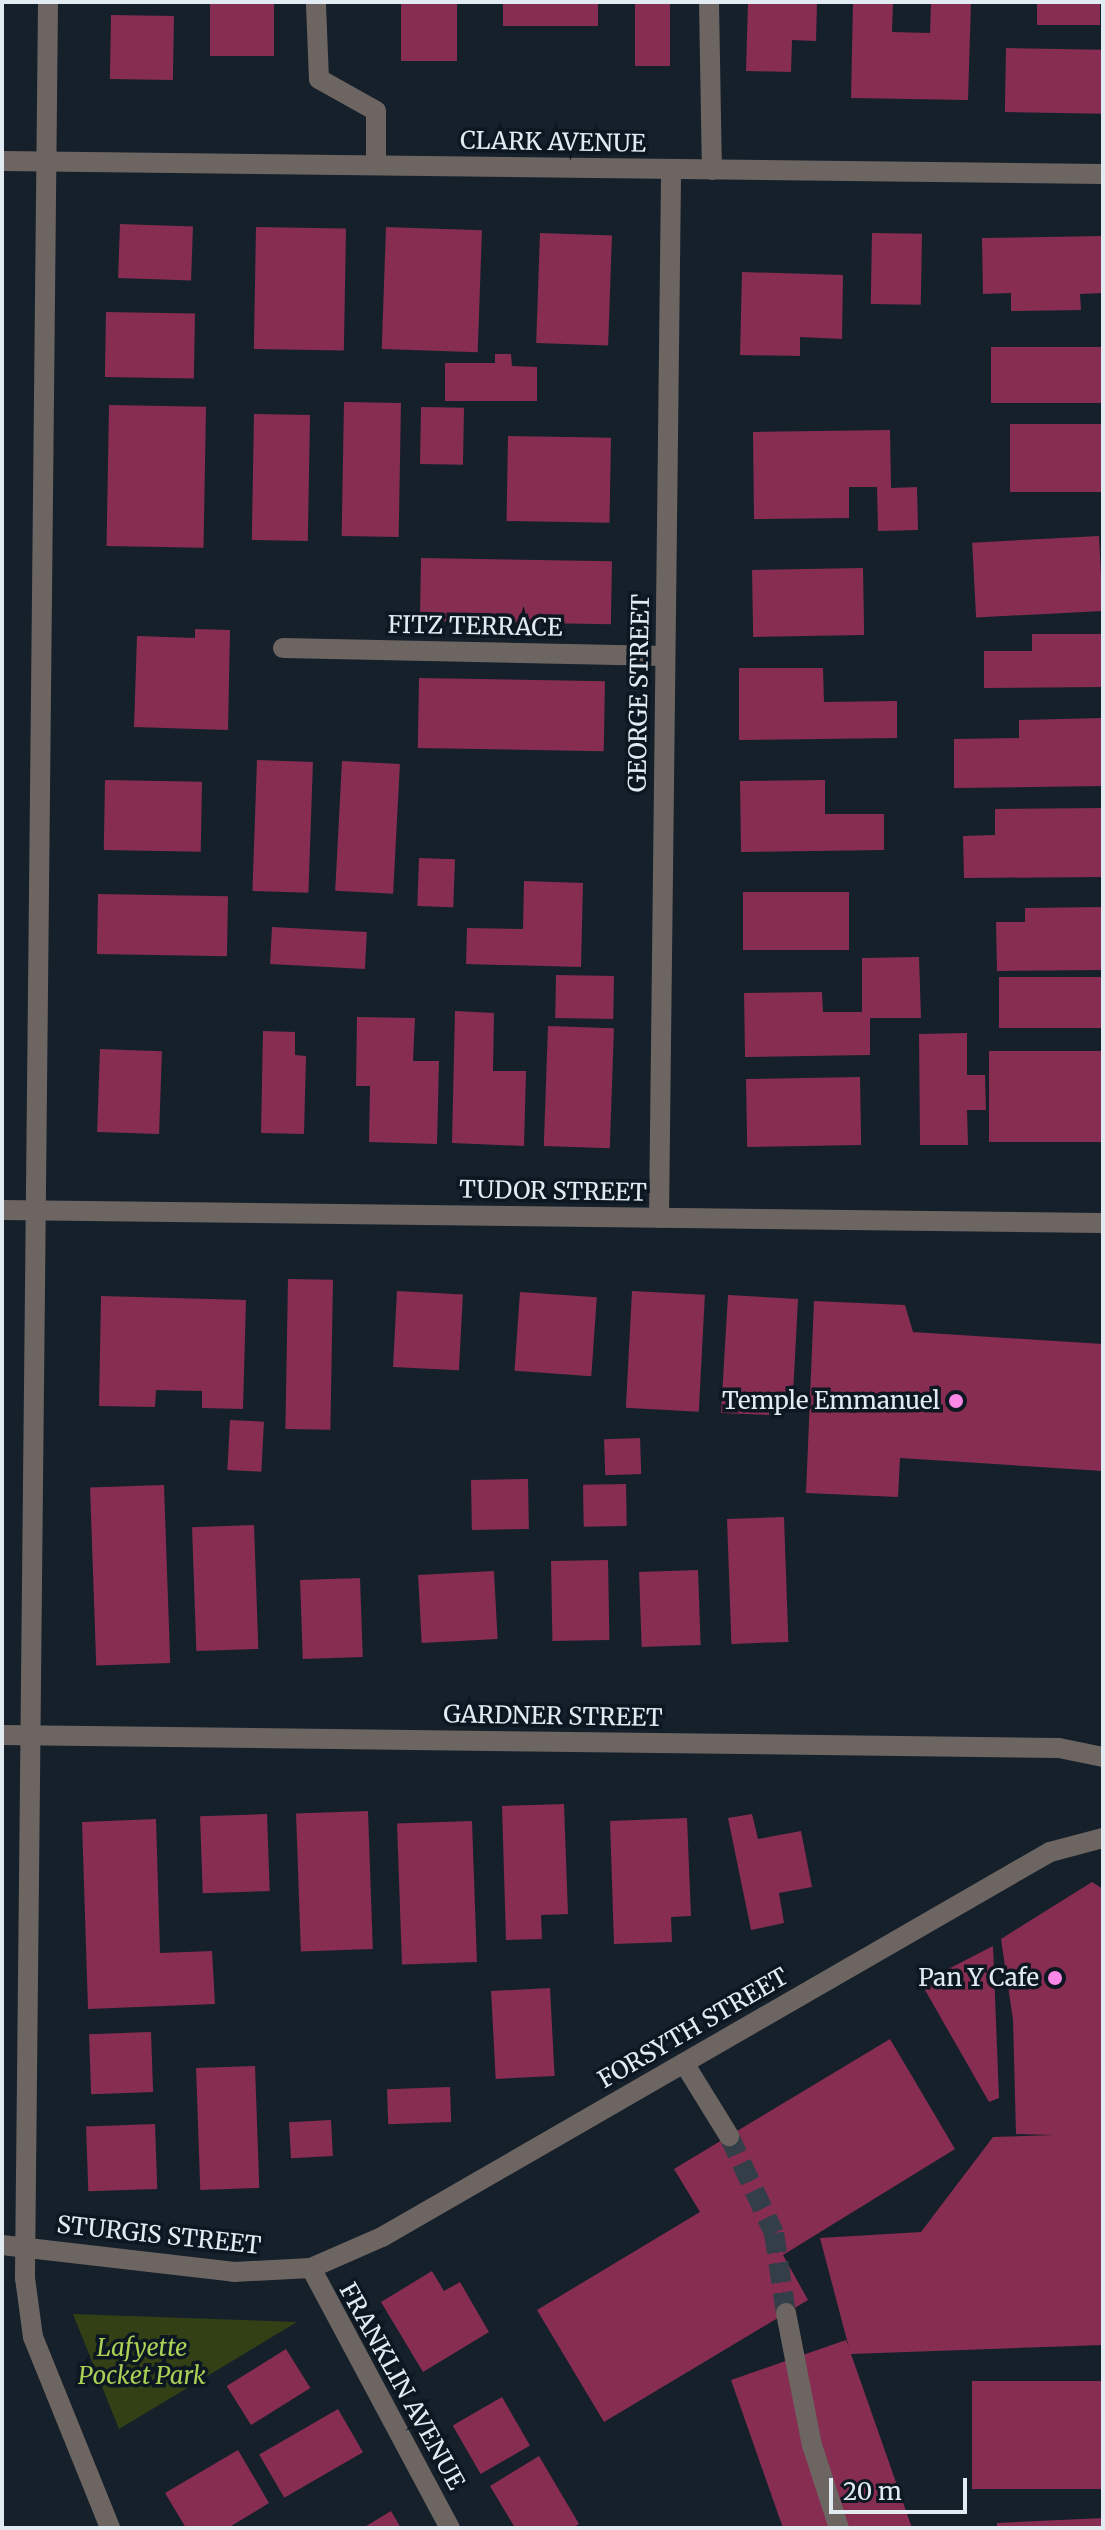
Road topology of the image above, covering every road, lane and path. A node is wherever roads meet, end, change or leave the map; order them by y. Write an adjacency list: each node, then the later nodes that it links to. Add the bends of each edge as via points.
1 (48, 2): 5 (street)
2 (709, 2): 8 (street)
3 (316, 5): 6 (street, via 319,79 376,111)
4 (2, 161): 5 (street, CLARK AVENUE)
5 (46, 162): 6 (street, CLARK AVENUE); 13 (street)
6 (376, 165): 7 (street, CLARK AVENUE)
7 (671, 169): 8 (street, CLARK AVENUE); 11 (street, GEORGE STREET)
8 (712, 170): 9 (street, CLARK AVENUE)
9 (1103, 174)
10 (283, 648): 11 (street, FITZ TERRACE)
11 (665, 656): 14 (street, GEORGE STREET)
12 (2, 1210): 13 (street, TUDOR STREET)
13 (39, 1211): 14 (street, TUDOR STREET); 17 (street)
14 (659, 1218): 15 (street, TUDOR STREET)
15 (1103, 1223)
16 (2, 1735): 17 (street, GARDNER STREET)
17 (33, 1735): 18 (street, GARDNER STREET, via 1059,1748); 23 (street)
18 (1103, 1757)
19 (1103, 1838): 20 (street, FORSYTH STREET, via 1050,1852)
20 (684, 2063): 21 (street); 24 (street, FORSYTH STREET, via 382,2237)
21 (729, 2136)
22 (2, 2245): 23 (street, STURGIS STREET)
23 (25, 2247): 24 (street, STURGIS STREET, via 234,2272); 26 (street, via 33,2337)
24 (311, 2268): 27 (street, FRANKLIN AVENUE)
25 (786, 2313): 28 (street, via 812,2445)
26 (110, 2528)
27 (450, 2528)
28 (839, 2528)

